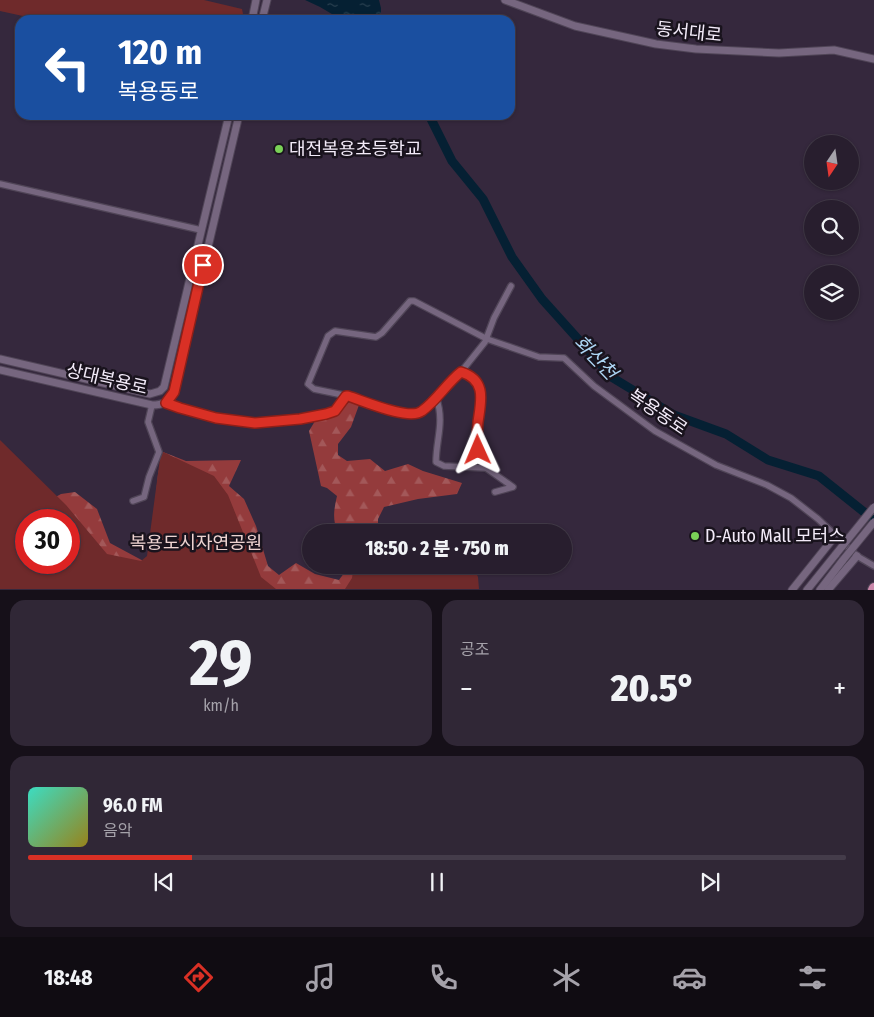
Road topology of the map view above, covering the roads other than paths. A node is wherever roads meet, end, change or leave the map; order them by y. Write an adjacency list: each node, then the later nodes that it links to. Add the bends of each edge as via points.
1 (505, 0): 2 (street, 동서대로, via 575,26 656,44 779,53 834,50)
2 (874, 59)
3 (228, 120): 6 (street)
4 (238, 120): 14 (street, 상대복용로, via 174,392)
5 (0, 184): 6 (street)
6 (201, 230): 9 (street, 상대복용로, via 164,386 160,391 150,394)
7 (511, 286): 8 (street)
8 (487, 339): 11 (street); 12 (street, 복용동로, via 410,301 376,337 335,331 328,336 308,384 314,389); 21 (street, 복용동로, via 539,356 564,358 594,386 655,431 716,465 791,498)
9 (0, 359)
10 (0, 370): 15 (street, 상대복용로)
11 (461, 372): 13 (street); 16 (street, via 476,380 482,398 477,436 478,450)
12 (348, 396): 13 (street, via 411,415 423,410); 14 (street, via 335,411 326,414 255,423 216,418)
13 (436, 397): 16 (street, via 440,416 436,462 444,466)
14 (166, 403): 15 (street, 상대복용로)
15 (152, 404): 18 (street, via 148,422 159,452 149,477 147,493)
16 (486, 468): 17 (street, via 513,487)
17 (495, 492)
18 (133, 501)
19 (874, 507): 25 (street, bridge)
20 (874, 522): 26 (street, bridge)
21 (836, 535): 22 (street, 복용동로); 24 (street)
22 (857, 556): 23 (street, 복용동로); 27 (street)
23 (874, 566)
24 (792, 590)
25 (807, 590)
26 (820, 590)
27 (828, 590)

